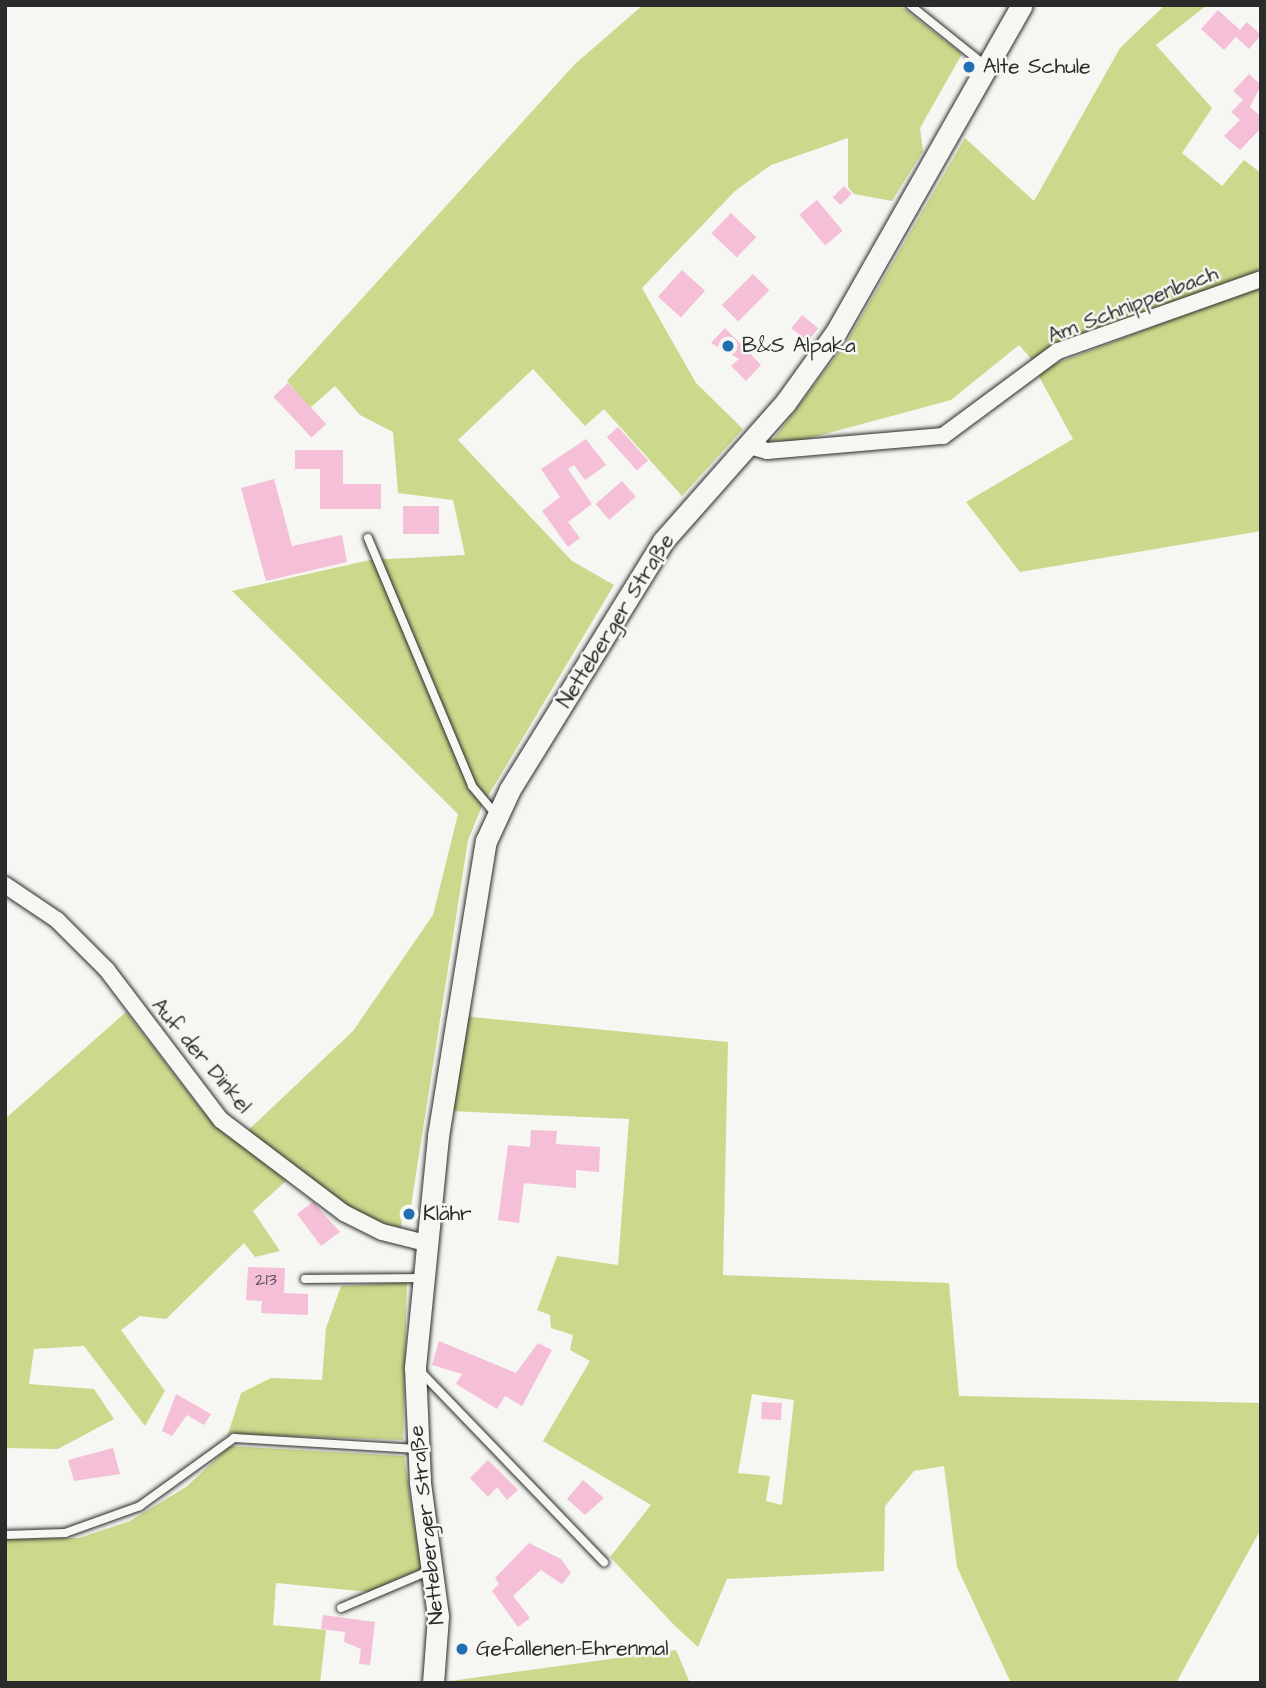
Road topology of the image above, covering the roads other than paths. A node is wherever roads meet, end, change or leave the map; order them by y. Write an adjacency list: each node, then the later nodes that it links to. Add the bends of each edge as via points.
1 (910, 5): 3 (lane)
2 (1022, 5): 3 (street, Netteberger Straße)
3 (987, 67): 5 (street, Netteberger Straße, via 836,332)
4 (1261, 279): 5 (street, Am Schnippenbach, via 1058,351 943,436 767,451)
5 (750, 446): 7 (street, Netteberger Straße, via 641,573)
6 (368, 538): 7 (lane, via 472,786)
7 (496, 815): 9 (street, Netteberger Straße, via 470,918)
8 (7, 889): 9 (street, Auf der Dinkel, via 57,920 107,970 221,1119 364,1225)
9 (425, 1242): 10 (street, Netteberger Straße)
10 (422, 1278): 11 (lane); 12 (street, Netteberger Straße)
11 (305, 1279)
12 (415, 1367): 13 (street, Netteberger Straße); 15 (lane)
13 (418, 1449): 14 (lane, via 234,1438 141,1506 65,1533); 16 (street, Netteberger Straße)
14 (5, 1535)
15 (604, 1562)
16 (434, 1569): 17 (lane); 18 (street, Netteberger Straße, via 439,1638)
17 (341, 1608)
18 (433, 1683)

